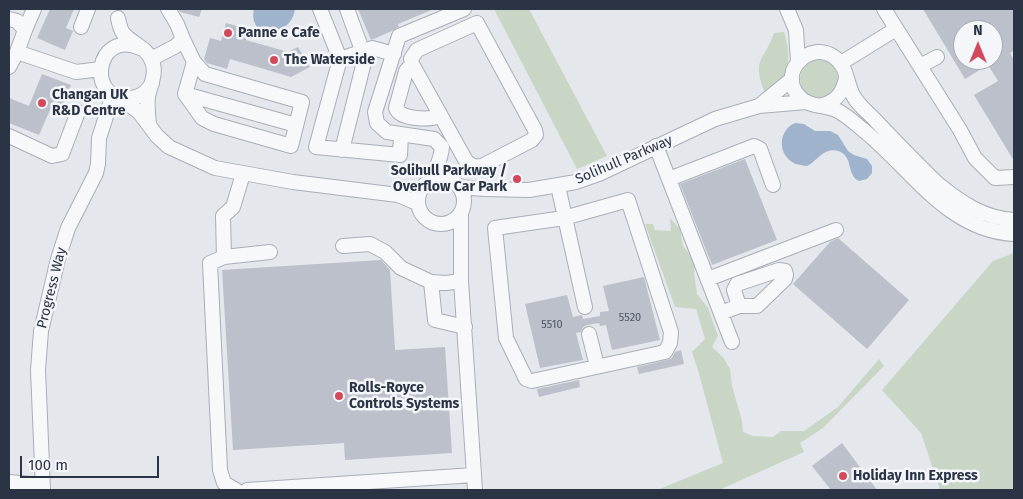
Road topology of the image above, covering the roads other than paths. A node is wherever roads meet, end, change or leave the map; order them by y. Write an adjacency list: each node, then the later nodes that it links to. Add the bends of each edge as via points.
1 (34, 9): 13 (street)
2 (88, 9): 11 (street)
3 (168, 9): 15 (street)
4 (320, 9): 24 (street)
5 (347, 9): 18 (street)
6 (787, 9): 14 (street)
7 (884, 9): 12 (street)
8 (455, 10): 21 (street, via 399,36)
9 (118, 14): 16 (street, via 122,31); 17 (street)
10 (9, 19): 13 (street, via 17,21)
11 (81, 27)
12 (896, 29): 27 (street); 29 (street)
13 (25, 30): 19 (street)
14 (796, 30): 20 (street); 26 (street)
15 (183, 39): 23 (street); 25 (street)
16 (140, 48): 17 (street, via 121,45); 23 (street)
17 (109, 51): 31 (street)
18 (363, 51): 21 (street, via 372,48); 24 (street); 48 (street, via 365,58)
19 (18, 52): 30 (street); 31 (street, via 76,72)
20 (819, 52): 26 (street, via 803,56); 27 (street, via 828,53)
21 (394, 54): 44 (street, via 375,112 378,122 388,132)
22 (937, 56): 29 (street)
23 (151, 59): 34 (street, via 155,74)
24 (340, 59): 48 (street, via 316,147)
25 (194, 62): 35 (street); 42 (street, via 205,74 302,102)
26 (798, 62): 33 (street)
27 (841, 63): 32 (street)
28 (412, 64): 41 (street); 41 (street, via 406,71 396,111 402,116); 47 (street, via 417,50 477,23 536,135 532,140 476,167)
29 (920, 66): 50 (street, via 975,158 995,178)
30 (9, 67)
31 (100, 69): 36 (street, via 106,88)
32 (846, 78): 39 (street, via 845,87 836,100); 60 (street, via 854,97 938,184 970,207 990,216)
33 (792, 79): 37 (street, via 796,93); 38 (street)
34 (152, 83): 36 (street, via 136,98); 43 (street, via 147,111)
35 (185, 94): 42 (street); 42 (street, via 202,118 214,124 290,146)
36 (117, 96): 43 (street, via 139,112); 80 (street, Progress Way, via 99,138 96,173 68,228 41,331 38,370)
37 (806, 102): 38 (street); 39 (street)
38 (758, 106): 46 (street, Solihull Parkway, via 715,119)
39 (820, 106): 63 (street, via 838,111 876,140 952,212 974,225)
40 (78, 112): 45 (street, via 62,154 52,156)
41 (440, 116): 47 (street)
42 (296, 125)
43 (150, 126): 49 (street, via 169,147 183,155 215,168)
44 (402, 135): 47 (street, via 434,139); 48 (street, via 400,155)
45 (9, 136)
46 (656, 146): 52 (street); 55 (street, Solihull Parkway, via 599,174)
47 (446, 149): 51 (street); 53 (street)
48 (342, 150)
49 (243, 174): 57 (street); 67 (street, via 233,207 222,216)
50 (1014, 177)
51 (432, 179): 53 (street); 57 (street)
52 (669, 179): 54 (street, via 754,146 760,150); 68 (street)
53 (454, 183): 56 (street, Solihull Parkway); 58 (street, via 464,198)
54 (773, 185)
55 (558, 186): 56 (street, Solihull Parkway, via 529,190); 59 (street)
56 (485, 189): 58 (street)
57 (419, 196): 61 (street, via 422,215 427,220)
58 (462, 210): 61 (street, via 456,219); 64 (street)
59 (564, 218): 72 (street); 77 (street, via 628,200 671,332 665,352); 77 (street, via 495,228 506,338 526,379 532,381)
60 (1014, 220)
61 (448, 223): 64 (street)
62 (836, 230): 68 (street)
63 (1008, 236)
64 (460, 243): 69 (street)
65 (343, 246): 70 (street, via 370,244 385,252 400,268)
66 (270, 252): 67 (street)
67 (224, 257): 81 (street, via 210,263 214,367 220,470 224,483)
68 (708, 278): 73 (street)
69 (460, 281): 70 (street, via 446,284); 74 (street)
70 (431, 282): 74 (street, via 435,320)
71 (739, 306): 73 (street)
72 (585, 307)
73 (721, 313): 76 (street)
74 (465, 326): 78 (street)
75 (590, 334): 77 (street)
76 (732, 342)
77 (597, 366)
78 (474, 475): 83 (street); 84 (street)
79 (9, 482): 80 (street)
80 (42, 488)
81 (236, 490)
82 (247, 490): 83 (street)
83 (262, 490)
84 (475, 490)

